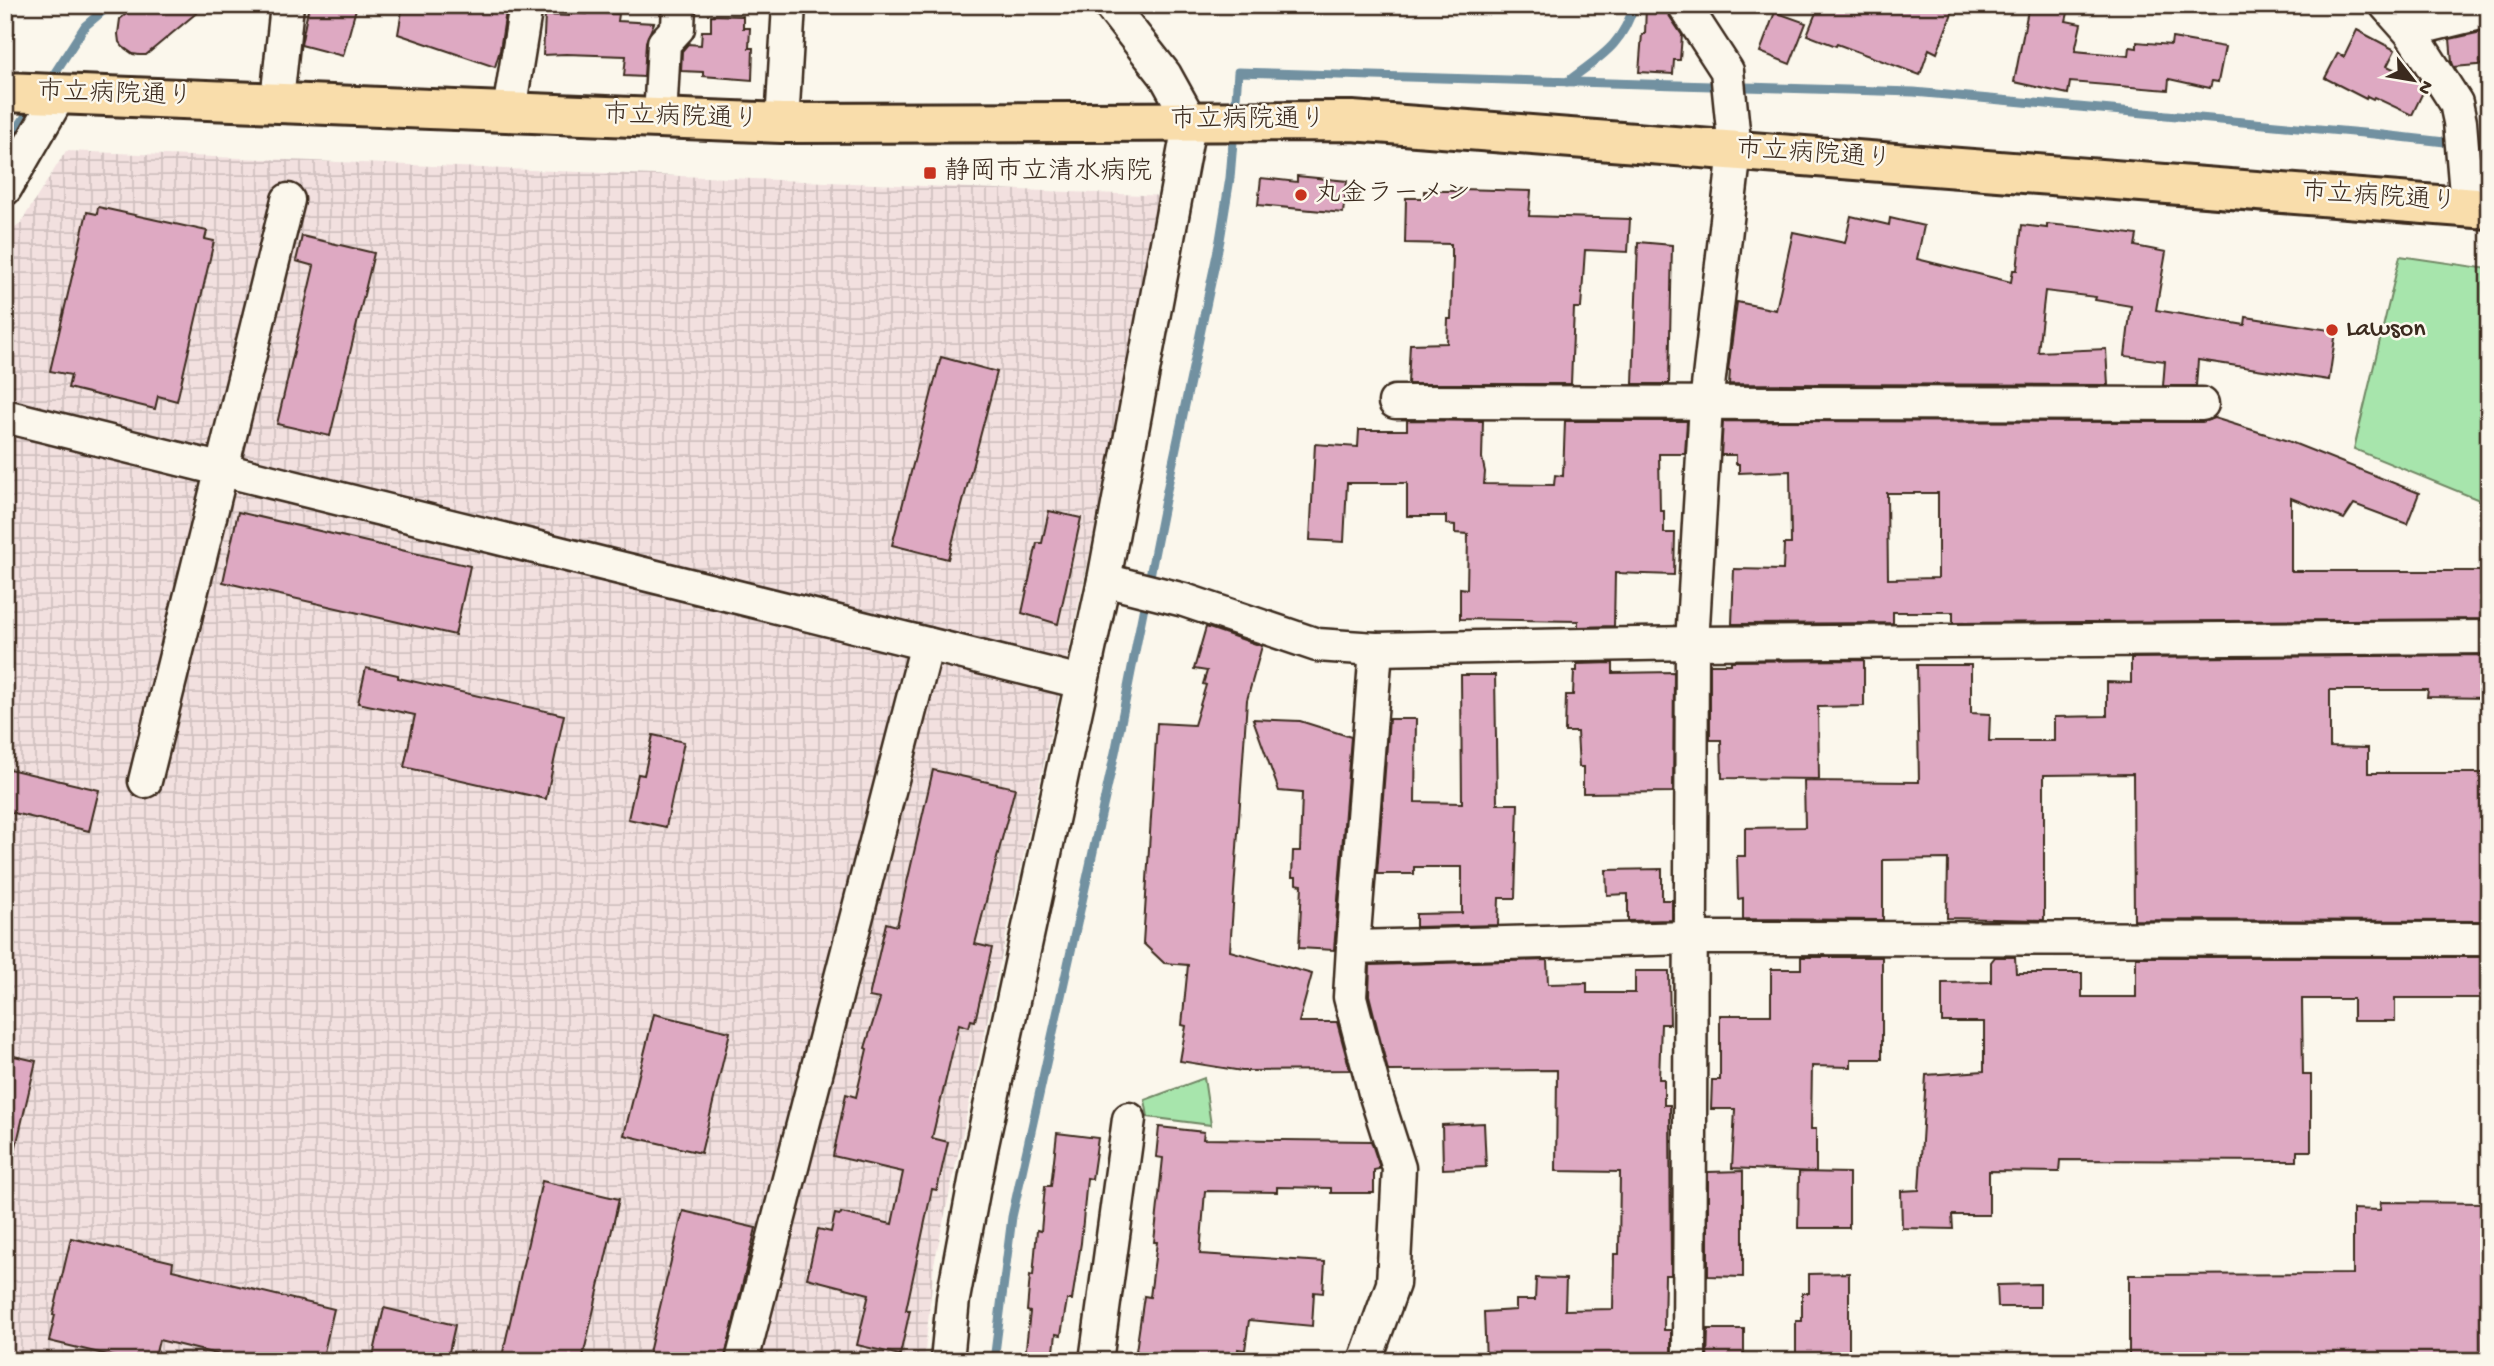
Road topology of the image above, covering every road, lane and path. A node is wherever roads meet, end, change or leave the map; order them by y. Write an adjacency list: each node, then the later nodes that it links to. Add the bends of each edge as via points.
1 (286, 5): 12 (street)
2 (526, 5): 13 (street)
3 (679, 5): 14 (street, via 678,28 664,43)
4 (789, 5): 16 (street)
5 (1110, 5): 15 (street, via 1165,75)
6 (1684, 5): 17 (street, via 1727,71)
7 (2386, 5): 9 (street)
8 (2489, 11): 9 (street)
9 (2411, 33): 20 (street, via 2456,103)
10 (5, 92): 11 (main road, 市立病院通り)
11 (60, 94): 12 (main road, 市立病院通り); 18 (street)
12 (277, 102): 13 (main road, 市立病院通り)
13 (509, 111): 14 (main road, 市立病院通り)
14 (660, 119): 16 (main road, 市立病院通り)
15 (1191, 120): 16 (main road, 市立病院通り); 17 (main road, 市立病院通り, via 1352,121); 26 (street)
16 (782, 123)
17 (1735, 150): 20 (main road, 市立病院通り); 22 (street)
18 (5, 189)
19 (288, 200): 25 (street)
20 (2478, 207)
21 (1395, 402): 22 (street)
22 (1706, 404): 23 (street); 28 (street)
23 (2202, 404)
24 (5, 416): 25 (street)
25 (222, 471): 29 (street); 32 (street)
26 (1104, 580): 30 (street, via 1184,600 1317,645); 31 (street)
27 (2489, 637): 28 (street)
28 (1692, 643): 30 (street); 33 (street)
29 (927, 644): 31 (street); 37 (street)
30 (1376, 649): 35 (street)
31 (1081, 682): 38 (street, via 981,1149 953,1299)
32 (145, 781)
33 (1690, 938): 34 (street); 35 (street); 41 (street)
34 (2489, 939)
35 (1353, 947): 40 (street, via 1350,997 1399,1168 1393,1284)
36 (1129, 1119): 39 (street)
37 (742, 1361)
38 (947, 1361)
39 (1096, 1361)
40 (1365, 1361)
41 (1689, 1361)

